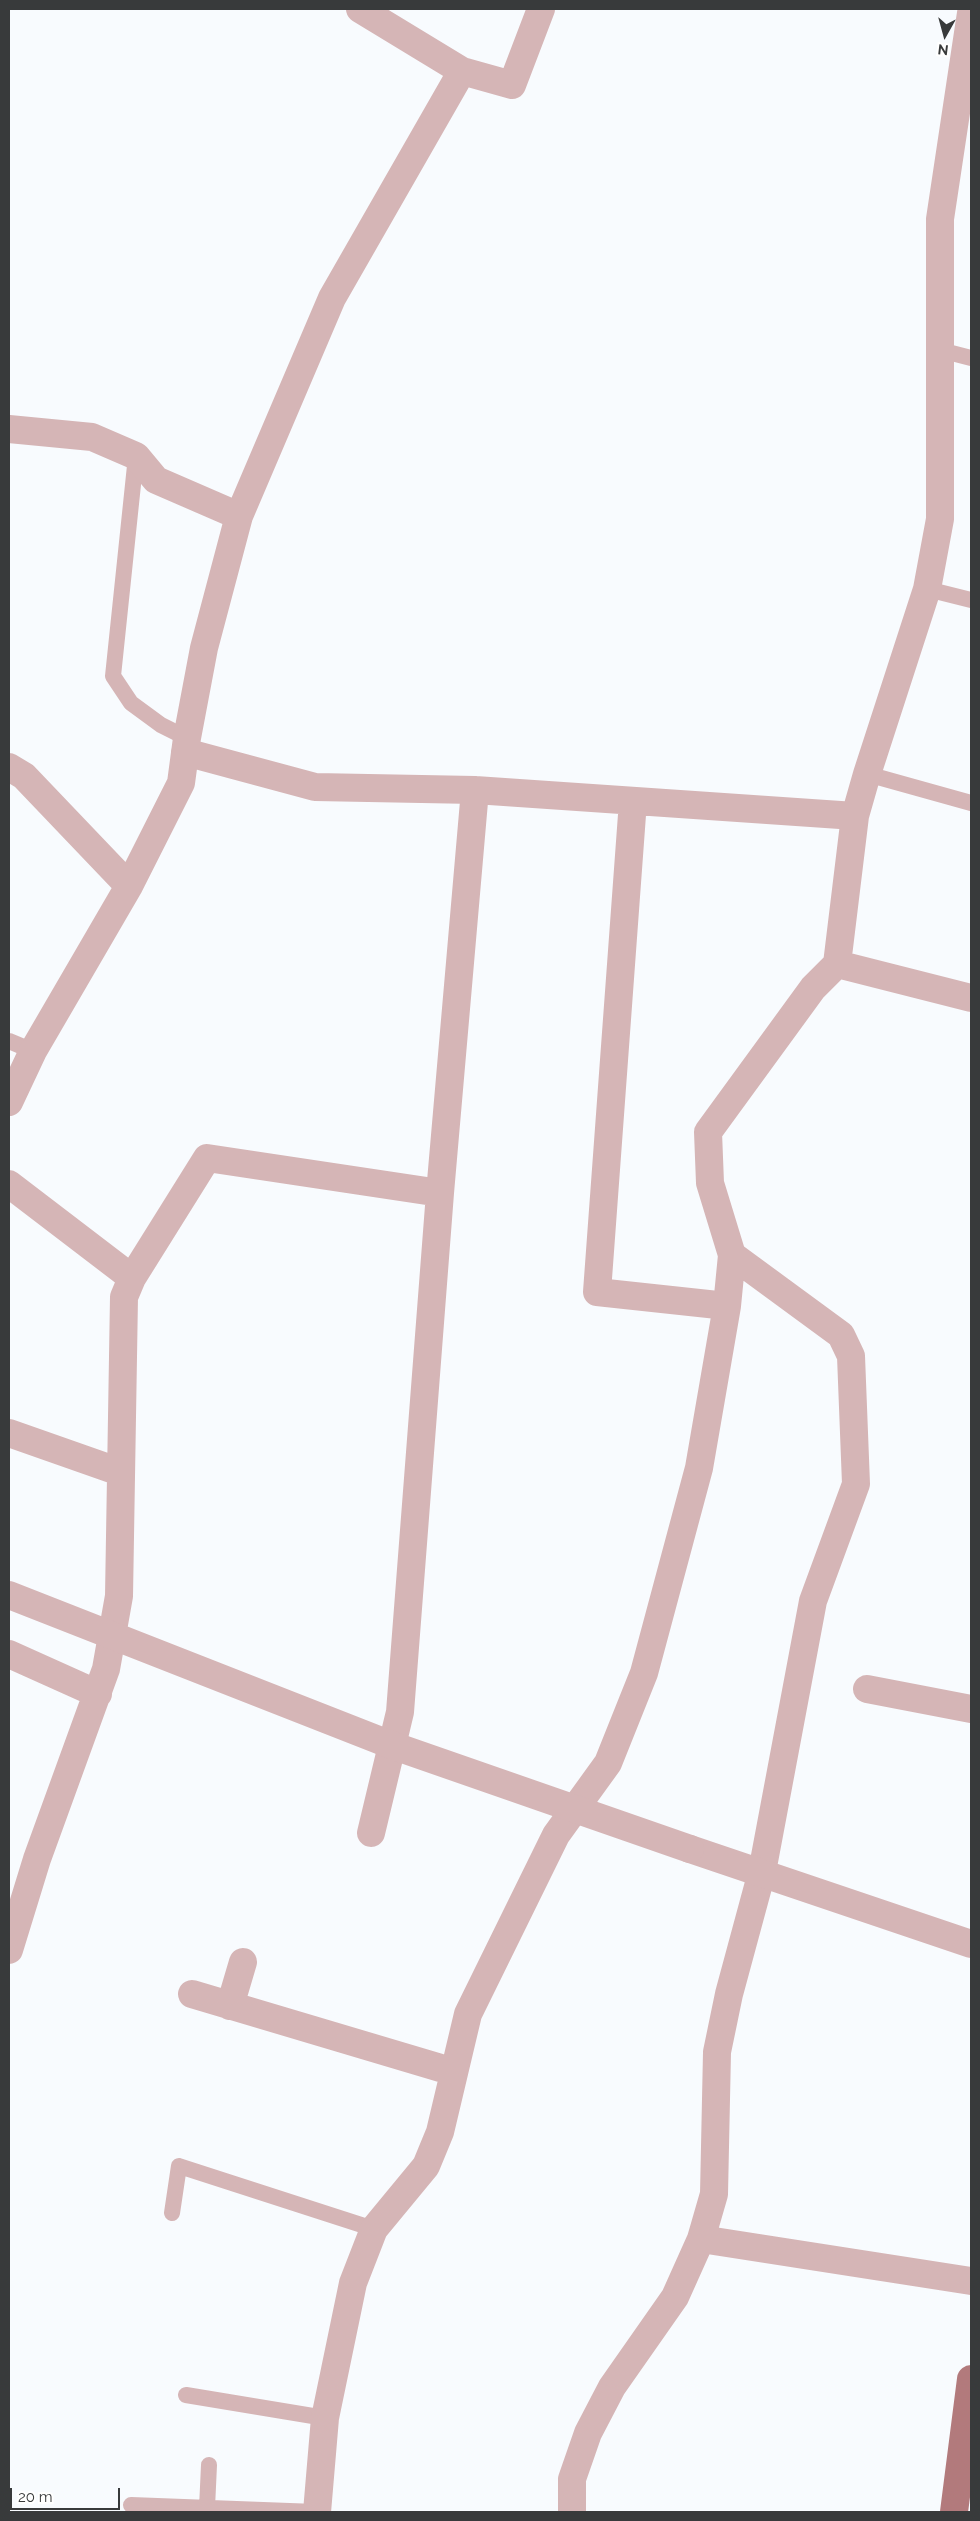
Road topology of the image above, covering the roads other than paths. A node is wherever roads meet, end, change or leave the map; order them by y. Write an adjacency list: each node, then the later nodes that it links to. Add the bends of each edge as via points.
1 (360, 9): 4 (street)
2 (541, 9): 4 (street, via 512,85)
3 (971, 14): 5 (street, via 940,219)
4 (462, 71): 9 (street, via 332,298)
5 (940, 350): 6 (lane); 10 (street, via 940,519)
6 (971, 358)
7 (9, 429): 8 (street, via 92,437)
8 (136, 456): 9 (street, via 156,480); 12 (lane, via 113,676 131,702)
9 (239, 516): 12 (street, via 204,648)
10 (927, 589): 11 (lane); 14 (street)
11 (971, 600)
12 (186, 745): 15 (street, via 315,787); 19 (street, via 181,783)
13 (9, 767): 19 (street, via 24,776)
14 (867, 774): 17 (lane); 18 (street)
15 (474, 790): 16 (street); 25 (street)
16 (633, 801): 18 (street); 28 (street, via 597,1292)
17 (971, 803)
18 (856, 816): 20 (street)
19 (129, 886): 22 (street)
20 (837, 964): 21 (street); 26 (street, via 813,988 708,1132 710,1183)
21 (971, 998)
22 (21, 1046): 23 (street)
23 (9, 1102)
24 (9, 1184): 27 (street)
25 (440, 1193): 27 (street, via 207,1158); 36 (street, via 400,1712)
26 (732, 1255): 28 (street); 37 (street, via 841,1335 851,1356 856,1484 813,1601)
27 (132, 1278): 30 (street, via 124,1297)
28 (727, 1306): 43 (street, via 699,1468 644,1673 608,1762 556,1834 468,2014)
29 (9, 1433): 30 (street)
30 (120, 1472): 34 (street, via 119,1596 106,1669)
31 (9, 1595): 37 (street, bridge, via 394,1746)
32 (9, 1654): 34 (street)
33 (866, 1689): 35 (street)
34 (98, 1694): 39 (street, via 37,1859)
35 (971, 1709)
36 (371, 1833)
37 (762, 1872): 38 (street); 46 (street, via 728,1994 717,2052 714,2194)
38 (971, 1944)
39 (9, 1950)
40 (243, 1962): 42 (street)
41 (192, 1994): 42 (street)
42 (230, 2006): 43 (street)
43 (454, 2072): 45 (street, via 440,2132 426,2166)
44 (172, 2213): 45 (lane, via 179,2166)
45 (374, 2229): 50 (street, via 353,2284)
46 (701, 2239): 47 (street); 55 (street, via 675,2297 612,2387 588,2433 572,2480)
47 (971, 2281)
48 (971, 2379): 56 (main road)
49 (186, 2395): 50 (lane)
50 (325, 2418): 54 (street)
51 (209, 2465): 53 (lane)
52 (130, 2505): 53 (lane)
53 (207, 2508): 54 (lane)
54 (316, 2512)
55 (572, 2512)
56 (954, 2512)

